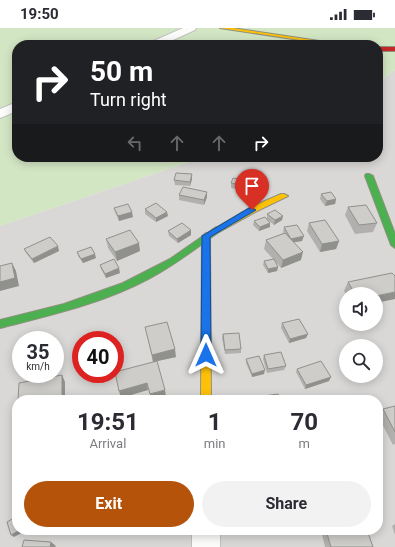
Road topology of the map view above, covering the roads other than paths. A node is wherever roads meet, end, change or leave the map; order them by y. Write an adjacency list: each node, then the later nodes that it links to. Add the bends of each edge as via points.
1 (191, 28): 3 (street)
2 (222, 28): 4 (main road)
3 (164, 40)
4 (308, 40)
5 (383, 49): 6 (main road)
6 (395, 49)
7 (12, 108): 8 (street)
8 (0, 114)
9 (369, 176): 12 (main road)
10 (284, 196): 11 (main road, via 263,204)
11 (206, 236): 13 (main road, via 167,265 114,292); 14 (main road)
12 (395, 245)
13 (1, 326)
14 (206, 395)
15 (206, 535): 16 (street)
16 (206, 547)

